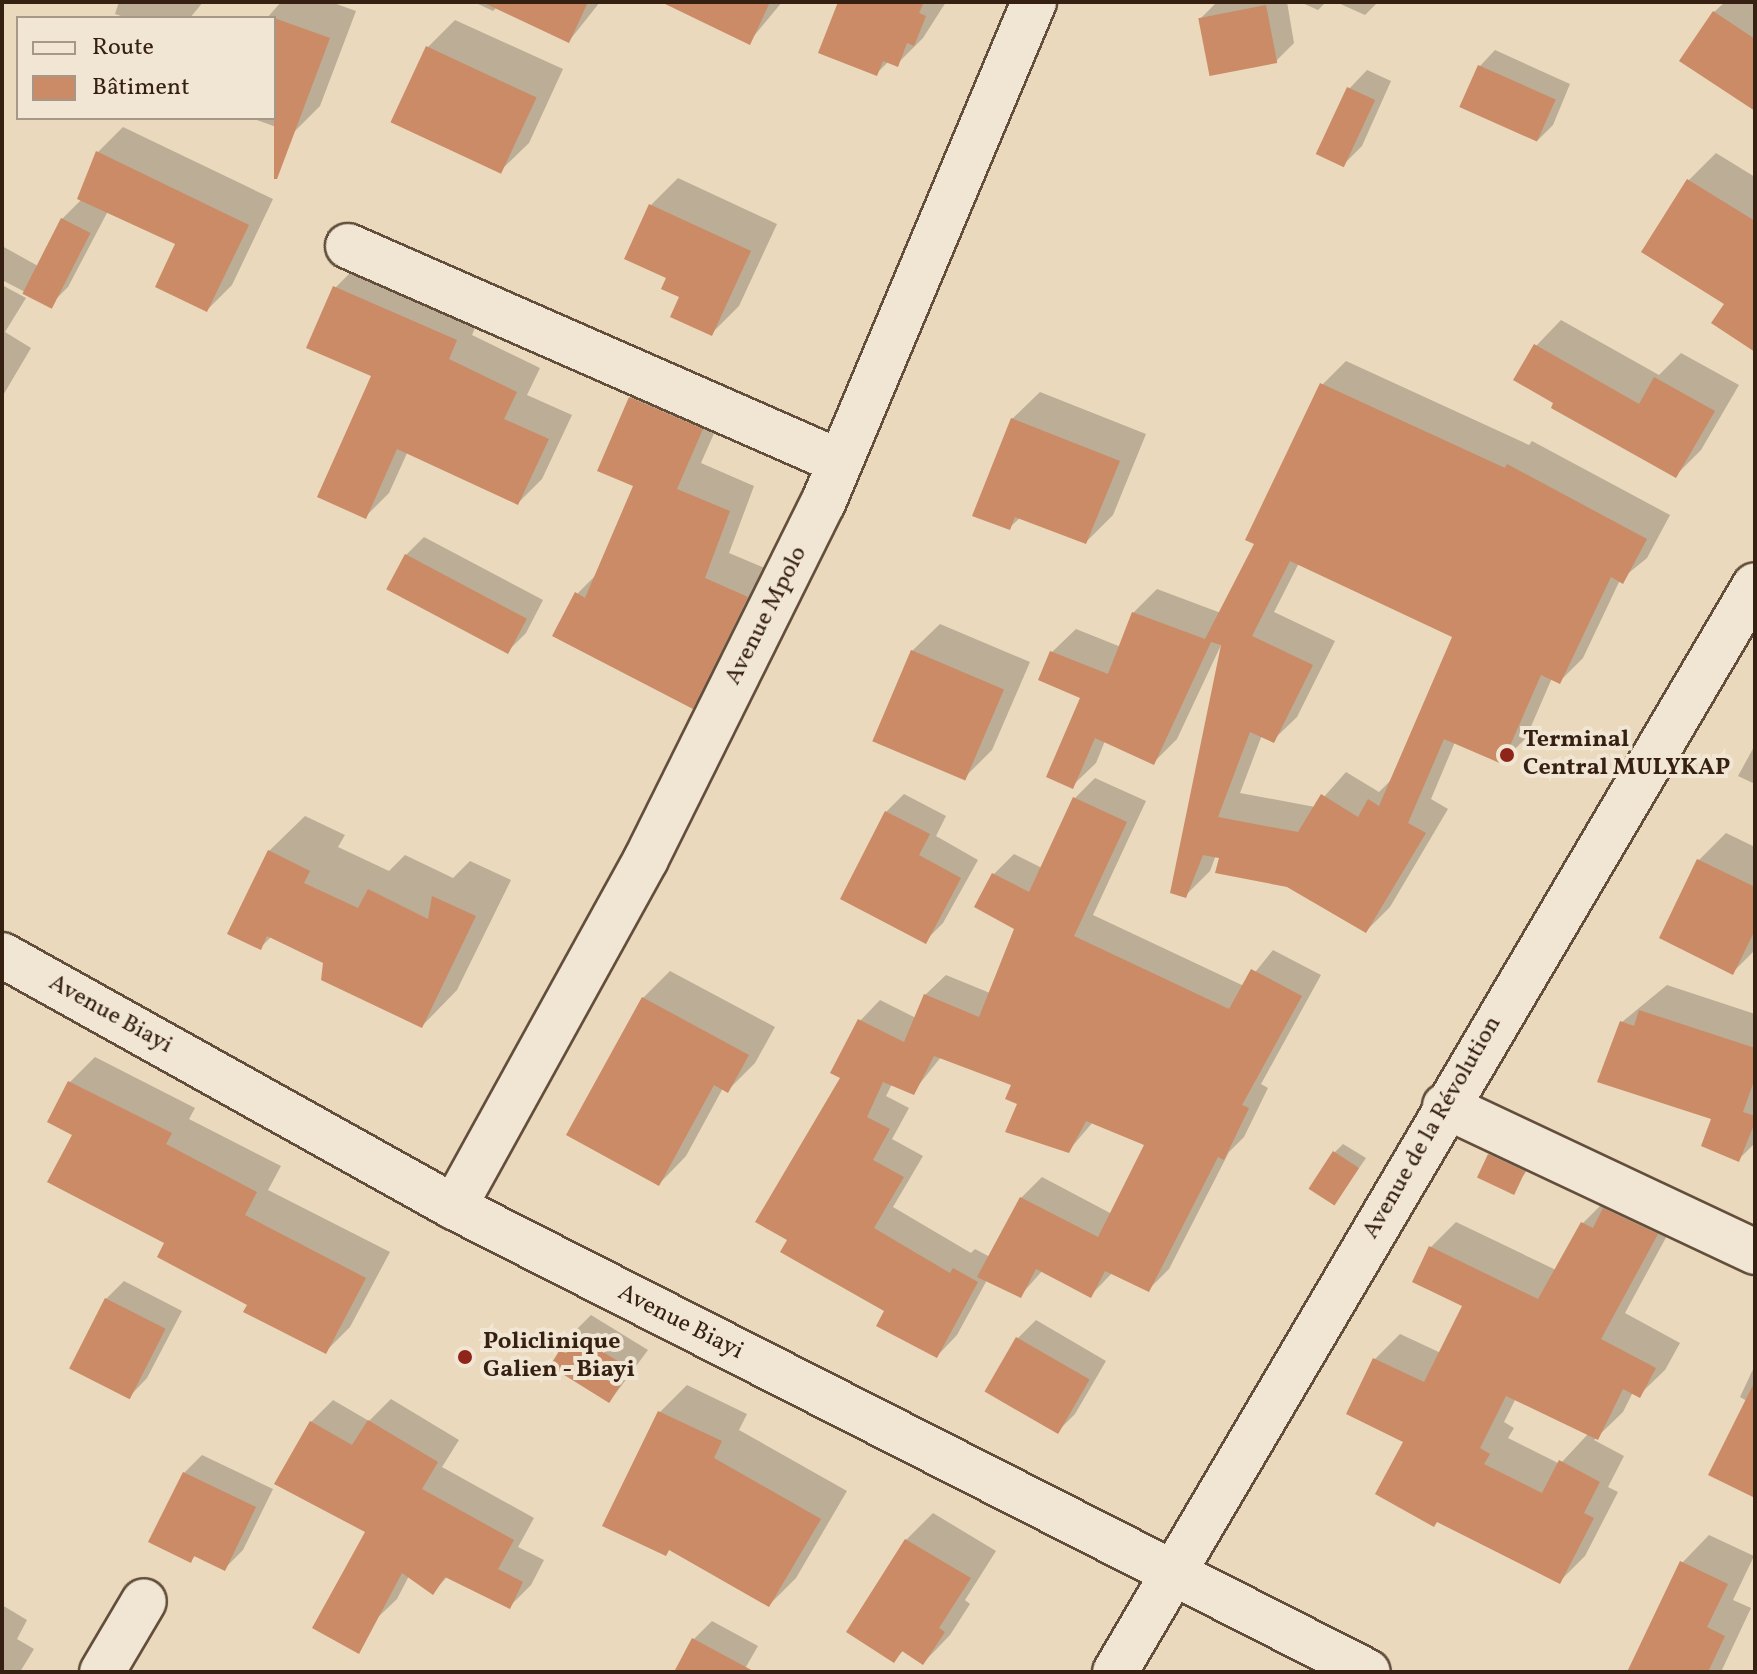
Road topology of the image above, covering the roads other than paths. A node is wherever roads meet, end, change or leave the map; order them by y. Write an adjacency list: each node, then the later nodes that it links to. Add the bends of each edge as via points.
1 (1034, 2): 3 (street, Avenue Mpolo)
2 (348, 246): 3 (street)
3 (840, 462): 7 (street, Avenue Mpolo, via 646,859)
4 (1755, 585): 6 (street, Avenue de la Révolution)
5 (2, 955): 7 (street, Avenue Biayi)
6 (1445, 1106): 8 (street); 9 (street, Avenue de la Révolution)
7 (454, 1207): 9 (street, Avenue Biayi)
8 (1755, 1252)
9 (1171, 1574): 12 (street, Avenue de la Révolution); 13 (street, Avenue Biayi)
10 (144, 1601): 11 (street)
11 (102, 1672)
12 (1115, 1672)
13 (1368, 1672)

